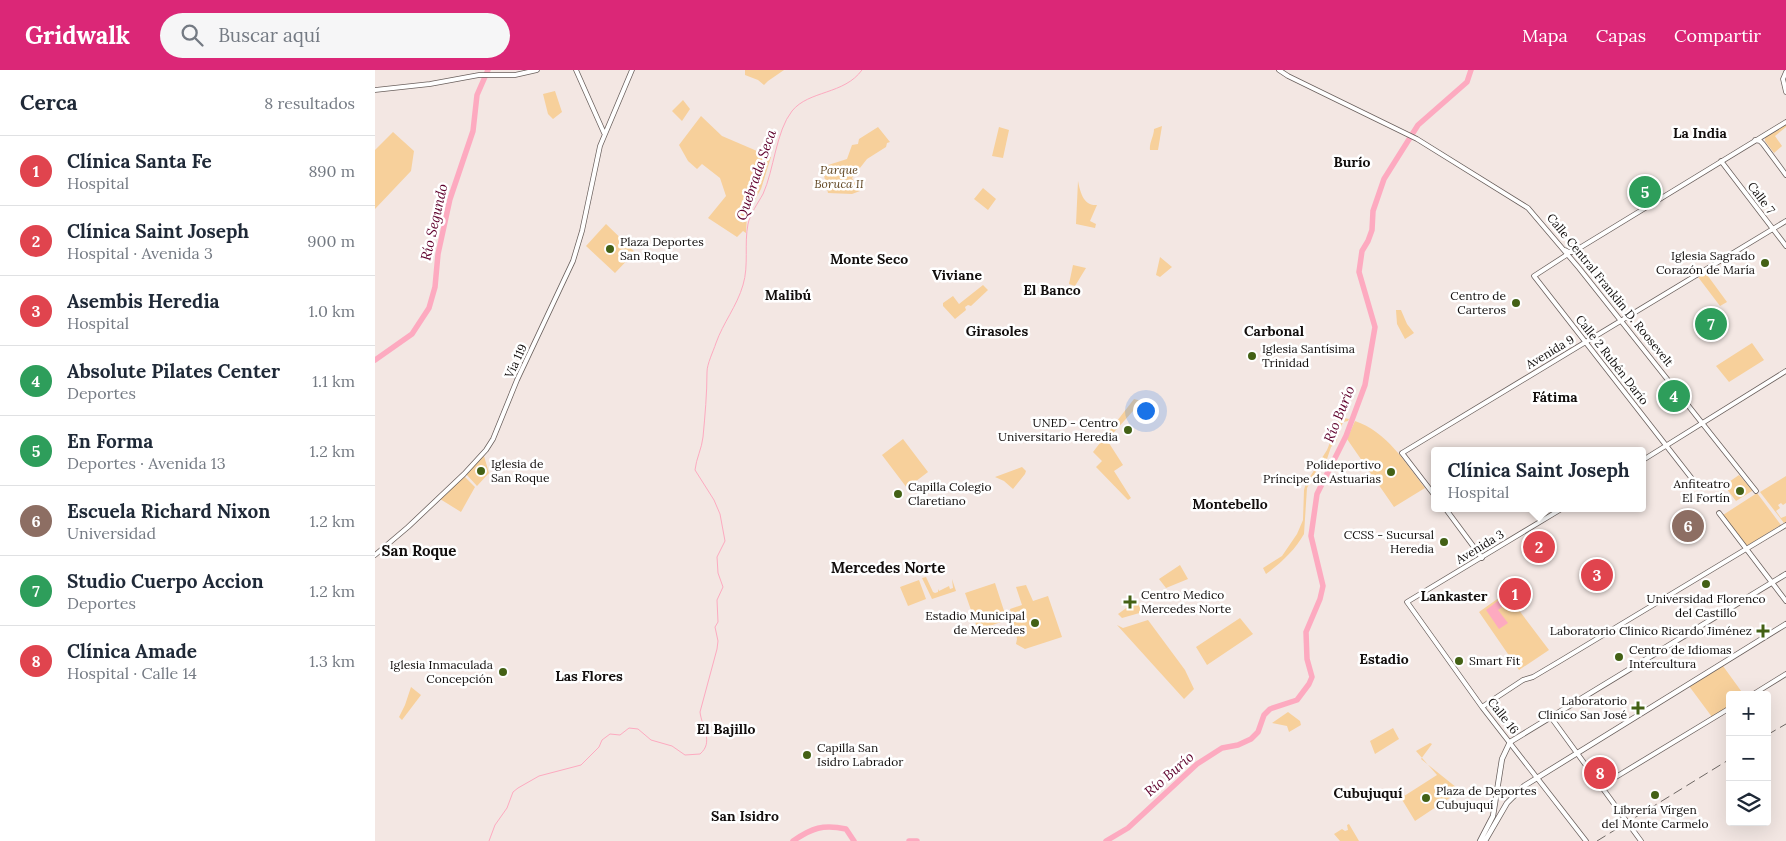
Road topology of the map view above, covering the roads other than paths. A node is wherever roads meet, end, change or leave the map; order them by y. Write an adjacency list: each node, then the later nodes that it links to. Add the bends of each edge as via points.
1 (537, 70): 6 (main road)
2 (576, 70): 9 (main road)
3 (632, 70): 10 (main road, Vía 119)
4 (1279, 70): 21 (main road, Calle Central Franklin D. Roosevelt, via 1405,132 1528,208)
5 (1786, 72): 7 (main road, via 1783,82)
6 (375, 90)
7 (1786, 92)
8 (1786, 122): 12 (main road)
9 (601, 124): 10 (main road); 11 (main road)
10 (609, 125): 11 (main road, Vía 119)
11 (604, 133): 36 (main road, Vía 119, via 573,261 493,439 468,470)
12 (1766, 135): 13 (main road); 14 (main road)
13 (1755, 140): 14 (main road); 15 (main road)
14 (1763, 144): 16 (main road)
15 (1721, 161): 18 (main road, Calle 7); 20 (main road)
16 (1786, 175)
17 (1786, 221): 18 (main road, Avenida 9)
18 (1773, 229): 19 (main road, Calle 7); 22 (main road, Avenida 9)
19 (1786, 246)
20 (1573, 252): 21 (main road); 21 (main road)
21 (1568, 254): 22 (main road, Calle Central Franklin D. Roosevelt); 23 (main road, Calle 2 Rubén Darío, via 1534,276)
22 (1621, 320): 23 (main road, Avenida 9); 25 (main road, Calle Central Franklin D. Roosevelt)
23 (1585, 342): 26 (main road, Calle 2 Rubén Darío); 29 (main road, Avenida 9, via 1402,453)
24 (1786, 371): 25 (main road)
25 (1703, 423): 26 (main road); 30 (main road, Calle Central Franklin D. Roosevelt)
26 (1666, 446): 27 (main road); 28 (main road, Calle 2 Rubén Darío)
27 (1646, 458)
28 (1693, 480)
29 (1431, 491)
30 (1756, 491)
31 (1448, 512): 37 (main road)
32 (1557, 512): 37 (main road, Avenida 3)
33 (1719, 513): 35 (main road)
34 (1785, 527): 35 (main road)
35 (1746, 549): 39 (main road); 45 (main road)
36 (375, 555)
37 (1482, 558): 40 (main road, Avenida 3)
38 (1786, 574): 39 (main road)
39 (1772, 583): 41 (main road); 47 (main road)
40 (1407, 602): 45 (main road, Calle 16)
41 (1786, 602)
42 (1786, 624): 49 (main road)
43 (1786, 674): 44 (main road)
44 (1758, 691)
45 (1482, 707): 48 (main road, Calle 16)
46 (1726, 710): 51 (main road)
47 (1550, 716): 48 (main road); 49 (main road)
48 (1510, 742): 50 (main road, Calle 16); 52 (main road, via 1501,765)
49 (1577, 753): 50 (main road); 51 (main road)
50 (1537, 777): 53 (main road, via 1518,791); 57 (main road, Calle 16)
51 (1601, 786): 58 (main road)
52 (1495, 806): 53 (main road); 54 (main road)
53 (1503, 809): 54 (main road)
54 (1496, 817): 55 (main road); 56 (main road)
55 (1480, 841)
56 (1485, 841)
57 (1586, 841)
58 (1641, 841)

